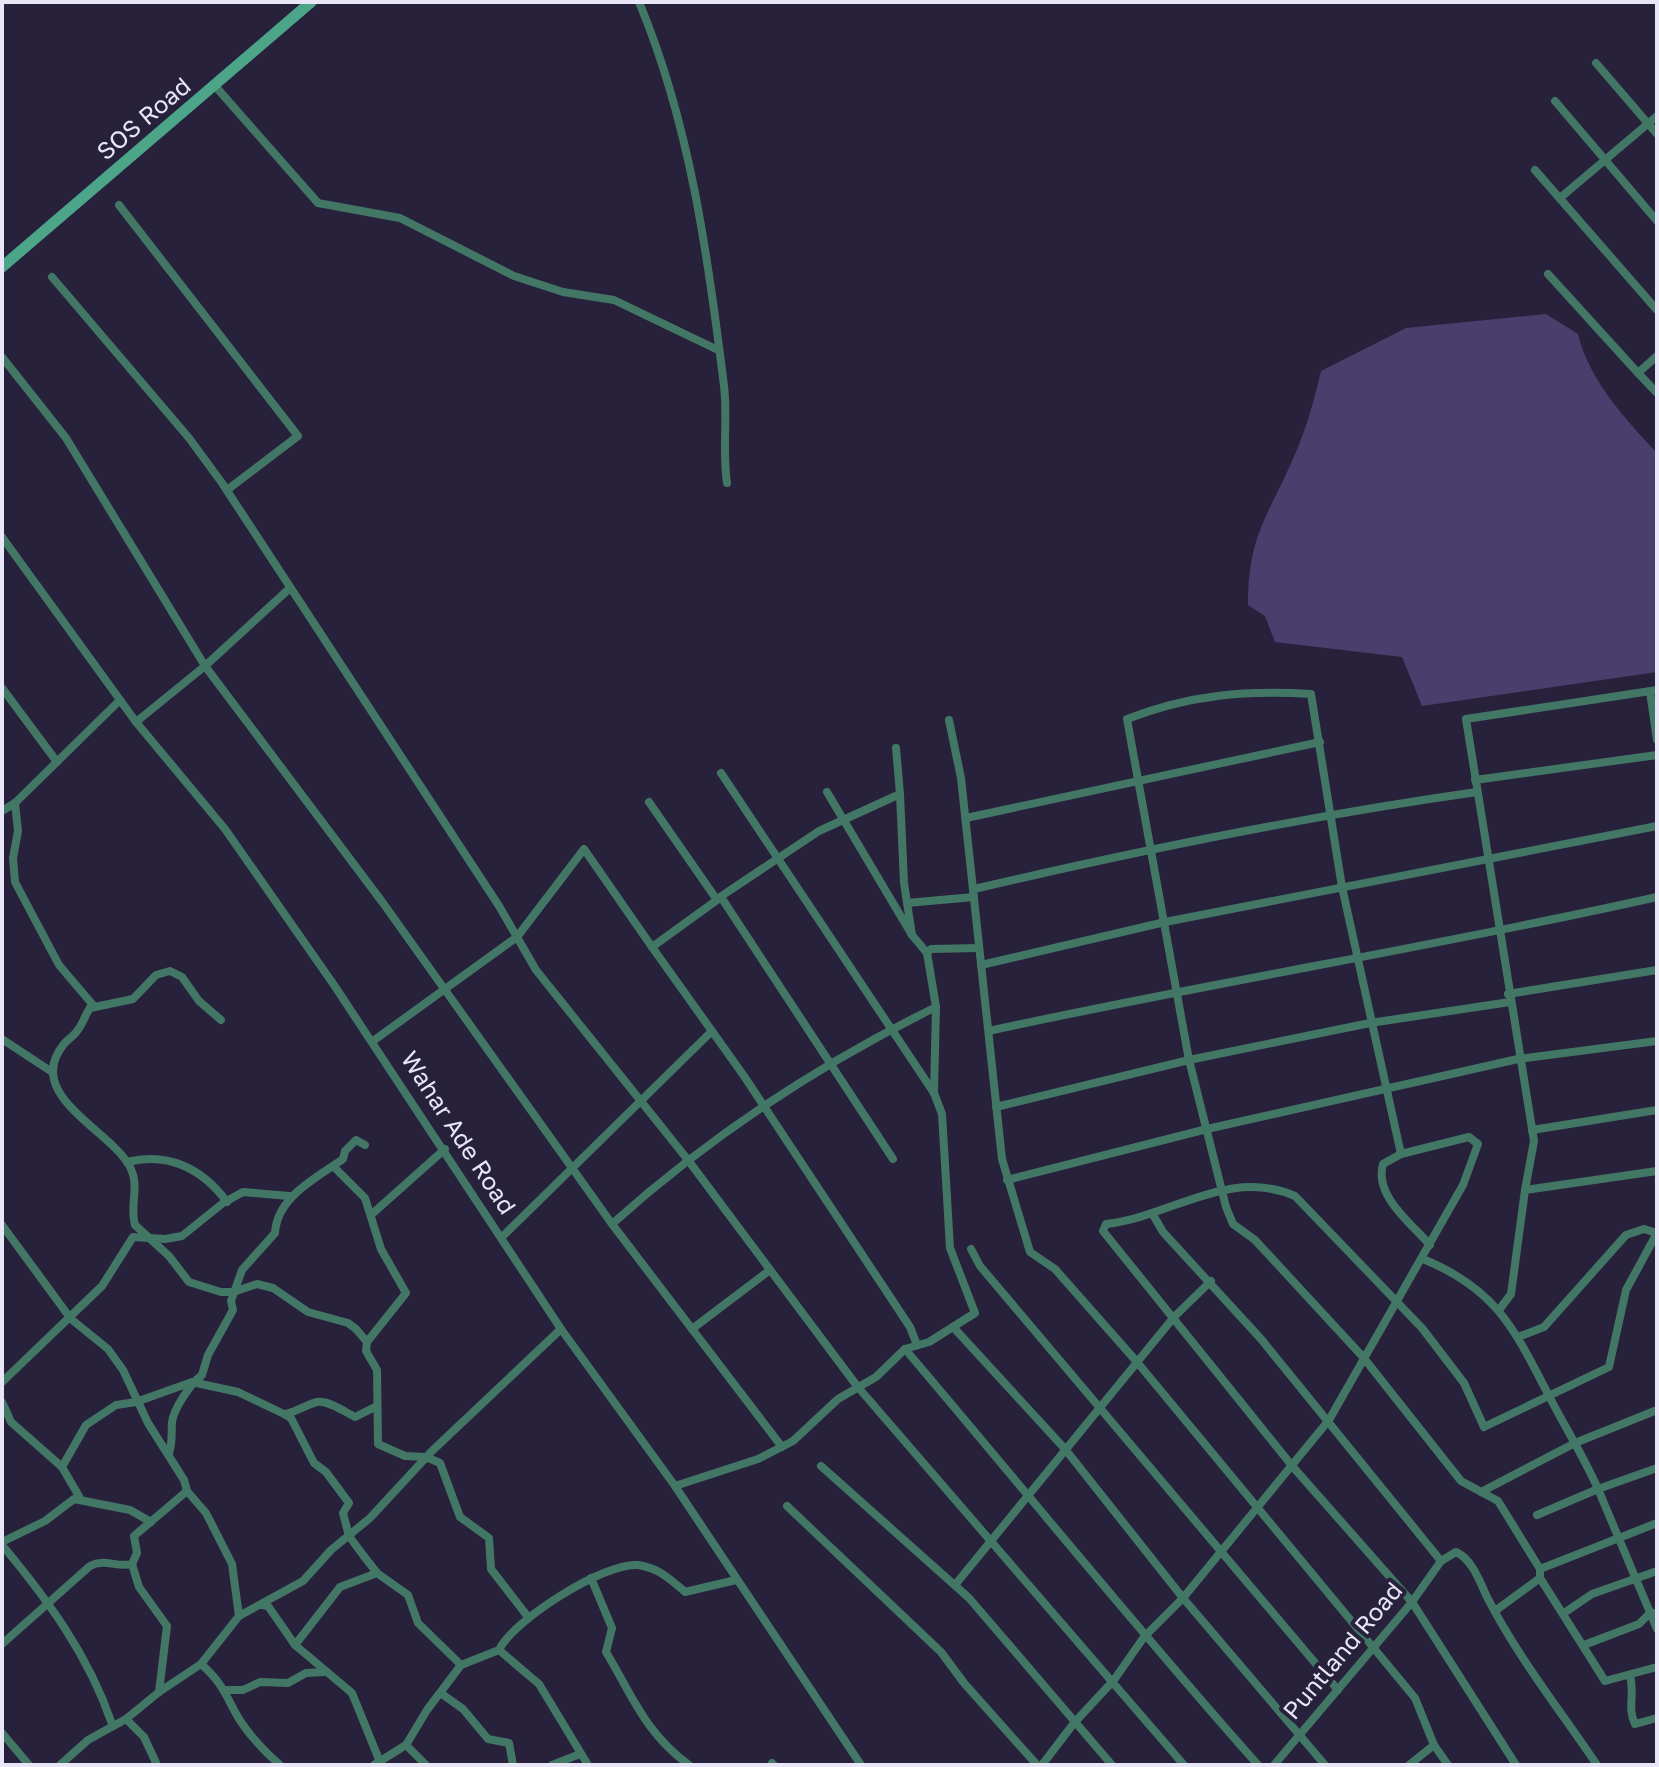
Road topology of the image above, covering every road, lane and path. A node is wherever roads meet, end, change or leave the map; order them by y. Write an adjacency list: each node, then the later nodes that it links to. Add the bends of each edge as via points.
1 (311, 2): 4 (street, SOS Road)
2 (639, 2): 18 (street, via 681,116)
3 (1596, 63): 7 (street)
4 (216, 87): 14 (street, SOS Road); 18 (street, via 318,203 400,218 514,276 563,292 614,300)
5 (1555, 101): 9 (street)
6 (1657, 116): 7 (street)
7 (1649, 124): 8 (street); 9 (street)
8 (1657, 134)
9 (1606, 161): 11 (street); 13 (street)
10 (1535, 170): 11 (street)
11 (1560, 198): 17 (street)
12 (119, 205): 24 (street, via 298,436)
13 (1657, 221)
14 (2, 267)
15 (1548, 274): 21 (street)
16 (52, 277): 24 (street)
17 (1657, 310)
18 (718, 350): 23 (street, via 725,389 722,450)
19 (1657, 356): 21 (street)
20 (2, 357): 27 (street, via 66,438)
21 (1638, 373): 22 (street)
22 (1657, 393)
23 (727, 483)
24 (227, 490): 26 (street)
25 (2, 537): 30 (street, Wahar Ade Road)
26 (290, 588): 27 (street); 62 (street)
27 (205, 666): 32 (street); 70 (street)
28 (2, 688): 37 (street)
29 (1653, 691): 33 (street); 40 (street, via 1466,719)
30 (120, 700): 32 (street, Wahar Ade Road); 37 (street)
31 (949, 720): 49 (street)
32 (136, 722): 80 (street, Wahar Ade Road, via 225,829)
33 (1657, 740)
34 (1320, 742): 39 (street); 39 (street, via 1311,694 1232,692 1127,719); 47 (street)
35 (896, 748): 43 (street)
36 (1657, 755): 40 (street)
37 (57, 762): 45 (street)
38 (721, 773): 52 (street)
39 (1139, 778): 49 (street); 51 (street)
40 (1475, 780): 42 (street)
41 (827, 792): 48 (street)
42 (1477, 792): 47 (street); 53 (street)
43 (900, 794): 48 (street); 58 (street)
44 (649, 802): 57 (street)
45 (15, 803): 46 (street); 73 (street, via 15,882 59,965 89,996)
46 (2, 811)
47 (1329, 813): 51 (street); 54 (street)
48 (843, 818): 52 (street); 61 (street)
49 (966, 818): 55 (street)
50 (1657, 826): 53 (street)
51 (1151, 847): 55 (street); 59 (street)
52 (780, 857): 57 (street); 76 (street)
53 (1488, 860): 54 (street); 60 (street)
54 (1342, 887): 59 (street); 66 (street)
55 (974, 893): 58 (street); 64 (street)
56 (1657, 897): 60 (street)
57 (719, 898): 63 (street); 84 (street)
58 (907, 903): 61 (street)
59 (1165, 922): 67 (street); 69 (street)
60 (1499, 933): 66 (street); 71 (street)
61 (912, 935): 65 (street)
62 (517, 937): 63 (street, via 584,849); 70 (street); 88 (street, via 536,970)
63 (652, 947): 77 (street)
64 (979, 948): 65 (street); 67 (street)
65 (927, 953): 72 (street)
66 (1359, 958): 69 (street); 75 (street)
67 (981, 965): 78 (street)
68 (1657, 970): 71 (street)
69 (1177, 989): 78 (street); 83 (street)
70 (446, 991): 80 (street); 101 (street)
71 (1509, 998): 75 (street); 82 (street)
72 (936, 1007): 76 (street); 87 (street)
73 (89, 1008): 74 (street, via 133,999 156,975 170,971); 85 (street, via 77,1032 63,1044)
74 (221, 1020)
75 (1370, 1023): 83 (street); 86 (street)
76 (892, 1029): 84 (street); 87 (street)
77 (712, 1031): 88 (street); 89 (street)
78 (989, 1031): 90 (street)
79 (2, 1039): 85 (street)
80 (373, 1041): 95 (street, Wahar Ade Road)
81 (1657, 1041): 82 (street)
82 (1518, 1059): 86 (street); 93 (street)
83 (1189, 1060): 90 (street); 92 (street)
84 (832, 1067): 89 (street); 97 (street)
85 (52, 1072): 99 (street, via 60,1097)
86 (1386, 1088): 92 (street); 96 (street)
87 (934, 1093): 127 (street, via 942,1114 950,1248 975,1313)
88 (640, 1101): 98 (street); 101 (street)
89 (765, 1107): 98 (street); 132 (street)
90 (996, 1107): 103 (street)
91 (1657, 1110): 93 (street)
92 (1207, 1129): 103 (street); 104 (street)
93 (1532, 1130): 105 (street)
94 (365, 1145): 100 (street, via 356,1140)
95 (445, 1149): 109 (street); 114 (street, Wahar Ade Road)
96 (1401, 1154): 117 (street, via 1383,1164 1382,1186); 117 (street, via 1469,1137 1478,1144 1463,1185)
97 (893, 1159)
98 (688, 1160): 110 (street); 120 (street)
99 (127, 1162): 107 (street, via 157,1156 174,1160 217,1188); 115 (street, via 136,1187 132,1215)
100 (333, 1166): 106 (street); 109 (street, via 358,1188)
101 (572, 1168): 110 (street); 114 (street)
102 (1657, 1171): 105 (street)
103 (1007, 1180): 135 (street, via 1030,1252 1055,1269)
104 (1220, 1188): 108 (street); 123 (street, via 1279,1189 1295,1196); 134 (street, via 1233,1224 1255,1240)
105 (1525, 1190): 124 (street, via 1511,1294)
106 (289, 1196): 107 (street, via 243,1192); 122 (street, via 275,1233 247,1261)
107 (227, 1202): 115 (street, via 182,1236)
108 (1152, 1213): 121 (street, via 1163,1232); 125 (street, via 1106,1224 1103,1231)
109 (372, 1214): 131 (street, via 381,1249 406,1293)
110 (612, 1224): 129 (street)
111 (2, 1225): 113 (street)
112 (1657, 1233): 130 (street, via 1644,1229 1626,1235 1544,1327); 139 (street, via 1626,1290 1609,1367)
113 (10, 1236): 116 (street); 126 (street)
114 (502, 1237): 128 (street, Wahar Ade Road)
115 (147, 1239): 122 (street, via 189,1282); 126 (street, via 133,1237 102,1286)
116 (2, 1243)
117 (1430, 1245): 119 (street)
118 (971, 1249): 143 (street)
119 (1423, 1259): 123 (street); 124 (street, via 1457,1273)
120 (770, 1270): 129 (street); 138 (street)
121 (1211, 1281): 125 (street); 146 (street)
122 (233, 1292): 131 (street, via 257,1284 273,1288 308,1312 348,1323); 137 (street, via 233,1310 202,1375)
123 (1398, 1302): 134 (street); 139 (street, via 1464,1383 1484,1427)
124 (1499, 1310): 130 (street)
125 (1174, 1317): 135 (street); 154 (street)
126 (71, 1319): 136 (street); 141 (street, via 108,1349)
127 (954, 1328): 132 (street); 149 (street)
128 (561, 1329): 151 (street); 156 (street, Wahar Ade Road)
129 (692, 1329): 148 (street)
130 (1518, 1337): 139 (street)
131 (367, 1342): 142 (street, via 377,1370)
132 (917, 1345): 133 (street)
133 (905, 1349): 138 (street, via 876,1377); 160 (street)
134 (1363, 1357): 146 (street); 159 (street, via 1461,1481)
135 (1137, 1362): 143 (street); 163 (street)
136 (4, 1375)
137 (192, 1382): 141 (street); 145 (street, via 238,1392); 150 (street, via 176,1408)
138 (857, 1386): 148 (street); 168 (street)
139 (1549, 1396): 147 (street)
140 (2, 1402): 153 (street, via 21,1433)
141 (136, 1402): 150 (street); 153 (street, via 116,1405 86,1425)
142 (375, 1407): 145 (street, via 355,1417 315,1402); 151 (street, via 378,1444 405,1456)
143 (1098, 1408): 149 (street); 171 (street)
144 (1657, 1410): 147 (street)
145 (284, 1414): 167 (street, via 314,1463 349,1503 343,1513)
146 (1329, 1420): 154 (street); 172 (street)
147 (1575, 1443): 157 (street); 159 (street)
148 (782, 1447): 156 (street)
149 (1065, 1449): 160 (street); 181 (street)
150 (169, 1453): 158 (street)
151 (426, 1457): 167 (street); 189 (street, via 440,1463 460,1517 489,1538 491,1569)
152 (821, 1466): 180 (street)
153 (62, 1467): 161 (street)
154 (1293, 1467): 163 (street); 182 (street)
155 (1657, 1468): 157 (street)
156 (675, 1486): 179 (street, Wahar Ade Road)
157 (1598, 1489): 164 (street); 169 (street)
158 (187, 1491): 165 (street); 188 (street, via 206,1513 232,1564)
159 (1481, 1492): 176 (street, via 1498,1501)
160 (1028, 1493): 168 (street); 191 (street)
161 (80, 1498): 165 (street, via 130,1510); 170 (street)
162 (787, 1506): 227 (street, via 941,1652)
163 (1258, 1509): 171 (street); 195 (street)
164 (1537, 1515)
165 (151, 1522): 173 (street, via 134,1536 137,1553)
166 (1657, 1523): 169 (street)
167 (349, 1536): 175 (street); 184 (street, via 303,1581)
168 (991, 1538): 180 (street); 202 (street)
169 (1620, 1538): 176 (street); 178 (street)
170 (2, 1544): 183 (street)
171 (1220, 1553): 181 (street); 204 (street)
172 (1441, 1561): 182 (street, Puntland Road); 185 (street, via 1449,1553 1462,1555)
173 (132, 1564): 183 (street, via 99,1562); 205 (street, via 139,1587 167,1626)
174 (1657, 1571): 178 (street)
175 (377, 1573): 193 (street, via 340,1587); 198 (street, via 408,1595 418,1623)
176 (1540, 1574): 185 (street); 186 (street)
177 (591, 1578): 179 (street, via 634,1565 658,1569 685,1592); 189 (street); 225 (street, via 612,1628 606,1652 636,1711)
178 (1635, 1579): 186 (street, via 1592,1594); 187 (street)
179 (736, 1580): 226 (street, Wahar Ade Road)
180 (955, 1585): 209 (street)
181 (1183, 1598): 191 (street); 211 (street)
182 (1412, 1602): 195 (street, Puntland Road); 235 (street)
183 (51, 1603): 192 (street); 210 (street, via 97,1681)
184 (262, 1605): 188 (street); 193 (street)
185 (1495, 1611): 236 (street)
186 (1564, 1613): 194 (street)
187 (1654, 1614): 190 (street); 194 (street)
188 (239, 1616): 197 (street)
189 (528, 1617): 196 (street)
190 (1657, 1629)
191 (1144, 1637): 202 (street); 230 (street)
192 (2, 1644)
193 (295, 1645): 200 (street)
194 (1584, 1645): 201 (street, via 1605,1681)
195 (1373, 1649): 204 (street, Puntland Road); 214 (street, via 1415,1698)
196 (499, 1650): 198 (street); 215 (street, via 539,1684)
197 (201, 1664): 203 (street); 205 (street)
198 (461, 1665): 206 (street)
199 (1657, 1667): 201 (street)
200 (325, 1672): 203 (street, via 306,1673 288,1683 260,1682); 216 (street, via 352,1693)
201 (1630, 1676): 207 (street, via 1635,1724)
202 (1114, 1680): 209 (street); 229 (street)
203 (226, 1690): 220 (street, via 241,1722)
204 (1338, 1690): 211 (street, Puntland Road)
205 (159, 1692): 208 (street)
206 (442, 1694): 213 (street); 222 (street, via 488,1739 509,1743)
207 (1657, 1718)
208 (126, 1719): 210 (street); 219 (street, via 144,1737)
209 (1074, 1723): 227 (street); 228 (street)
210 (112, 1724): 218 (street)
211 (1300, 1732): 231 (street, Puntland Road); 232 (street)
212 (2, 1733): 217 (street)
213 (406, 1745): 216 (street); 221 (street)
214 (1434, 1745): 233 (street); 234 (street)
215 (580, 1754): 223 (street); 224 (street)
216 (377, 1764)
217 (29, 1765)
218 (60, 1765)
219 (157, 1765)
220 (280, 1765)
221 (426, 1765)
222 (513, 1765)
223 (552, 1765)
224 (588, 1765)
225 (689, 1765)
226 (861, 1765)
227 (1039, 1765)
228 (1112, 1765)
229 (1184, 1765)
230 (1258, 1765)
231 (1274, 1765)
232 (1325, 1765)
233 (1409, 1765)
234 (1448, 1765)
235 (1516, 1765)
236 (1597, 1765)

